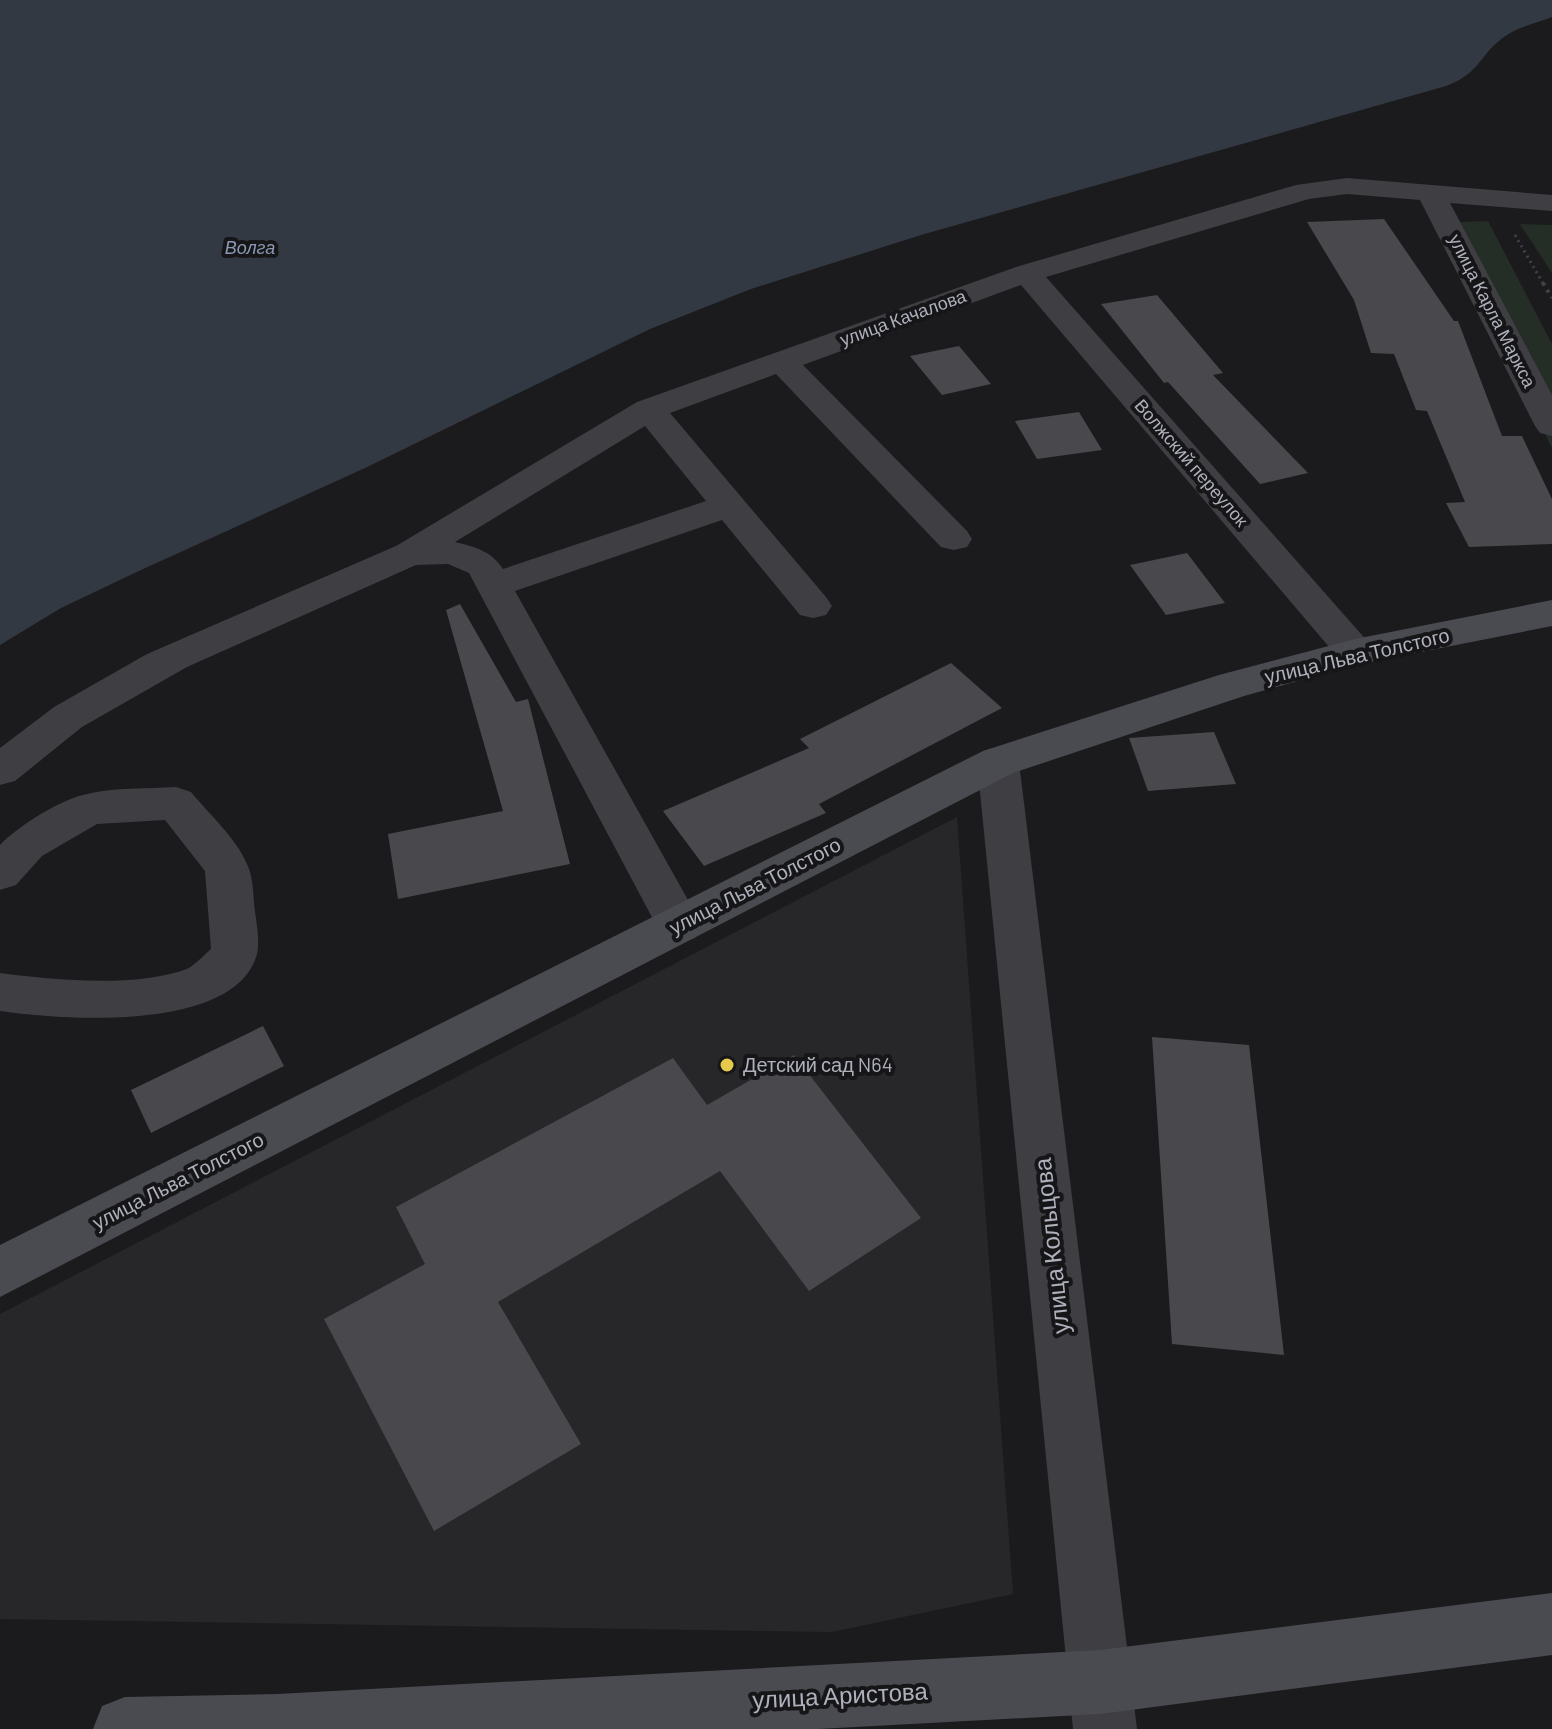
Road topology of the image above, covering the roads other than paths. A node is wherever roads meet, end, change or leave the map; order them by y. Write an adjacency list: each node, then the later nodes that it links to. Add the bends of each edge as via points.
1 (1432, 196): 2 (street, улица Качалова); 3 (street, улица Качалова, via 1347,186 1306,191); 6 (street, улица Карла Маркса)
2 (1552, 203)
3 (1027, 273): 4 (street, улица Качалова); 13 (street, Волжский переулок)
4 (781, 361): 5 (street, улица Качалова); 8 (street)
5 (649, 409): 7 (street); 9 (street, улица Качалова)
6 (1552, 426)
7 (729, 505): 10 (street); 11 (street)
8 (954, 539)
9 (409, 554): 10 (street, via 457,552 483,566); 15 (street, via 167,661 68,717)
10 (494, 585): 17 (street)
11 (813, 606)
12 (1552, 613): 13 (main road, улица Льва Толстого)
13 (1355, 652): 14 (main road, улица Льва Толстого, via 1233,685)
14 (998, 762): 17 (main road, улица Льва Толстого); 21 (street, улица Кольцова)
15 (0, 770)
16 (0, 873): 18 (street, via 27,844 89,809 176,803 227,867 234,957 201,985 123,1000)
17 (679, 925): 19 (main road, улица Льва Толстого)
18 (0, 992)
19 (0, 1272)
20 (1552, 1624): 21 (main road, улица Аристова)
21 (1102, 1705): 22 (main road, улица Аристова)
22 (277, 1728): 23 (main road, улица Аристова)
23 (125, 1729)

